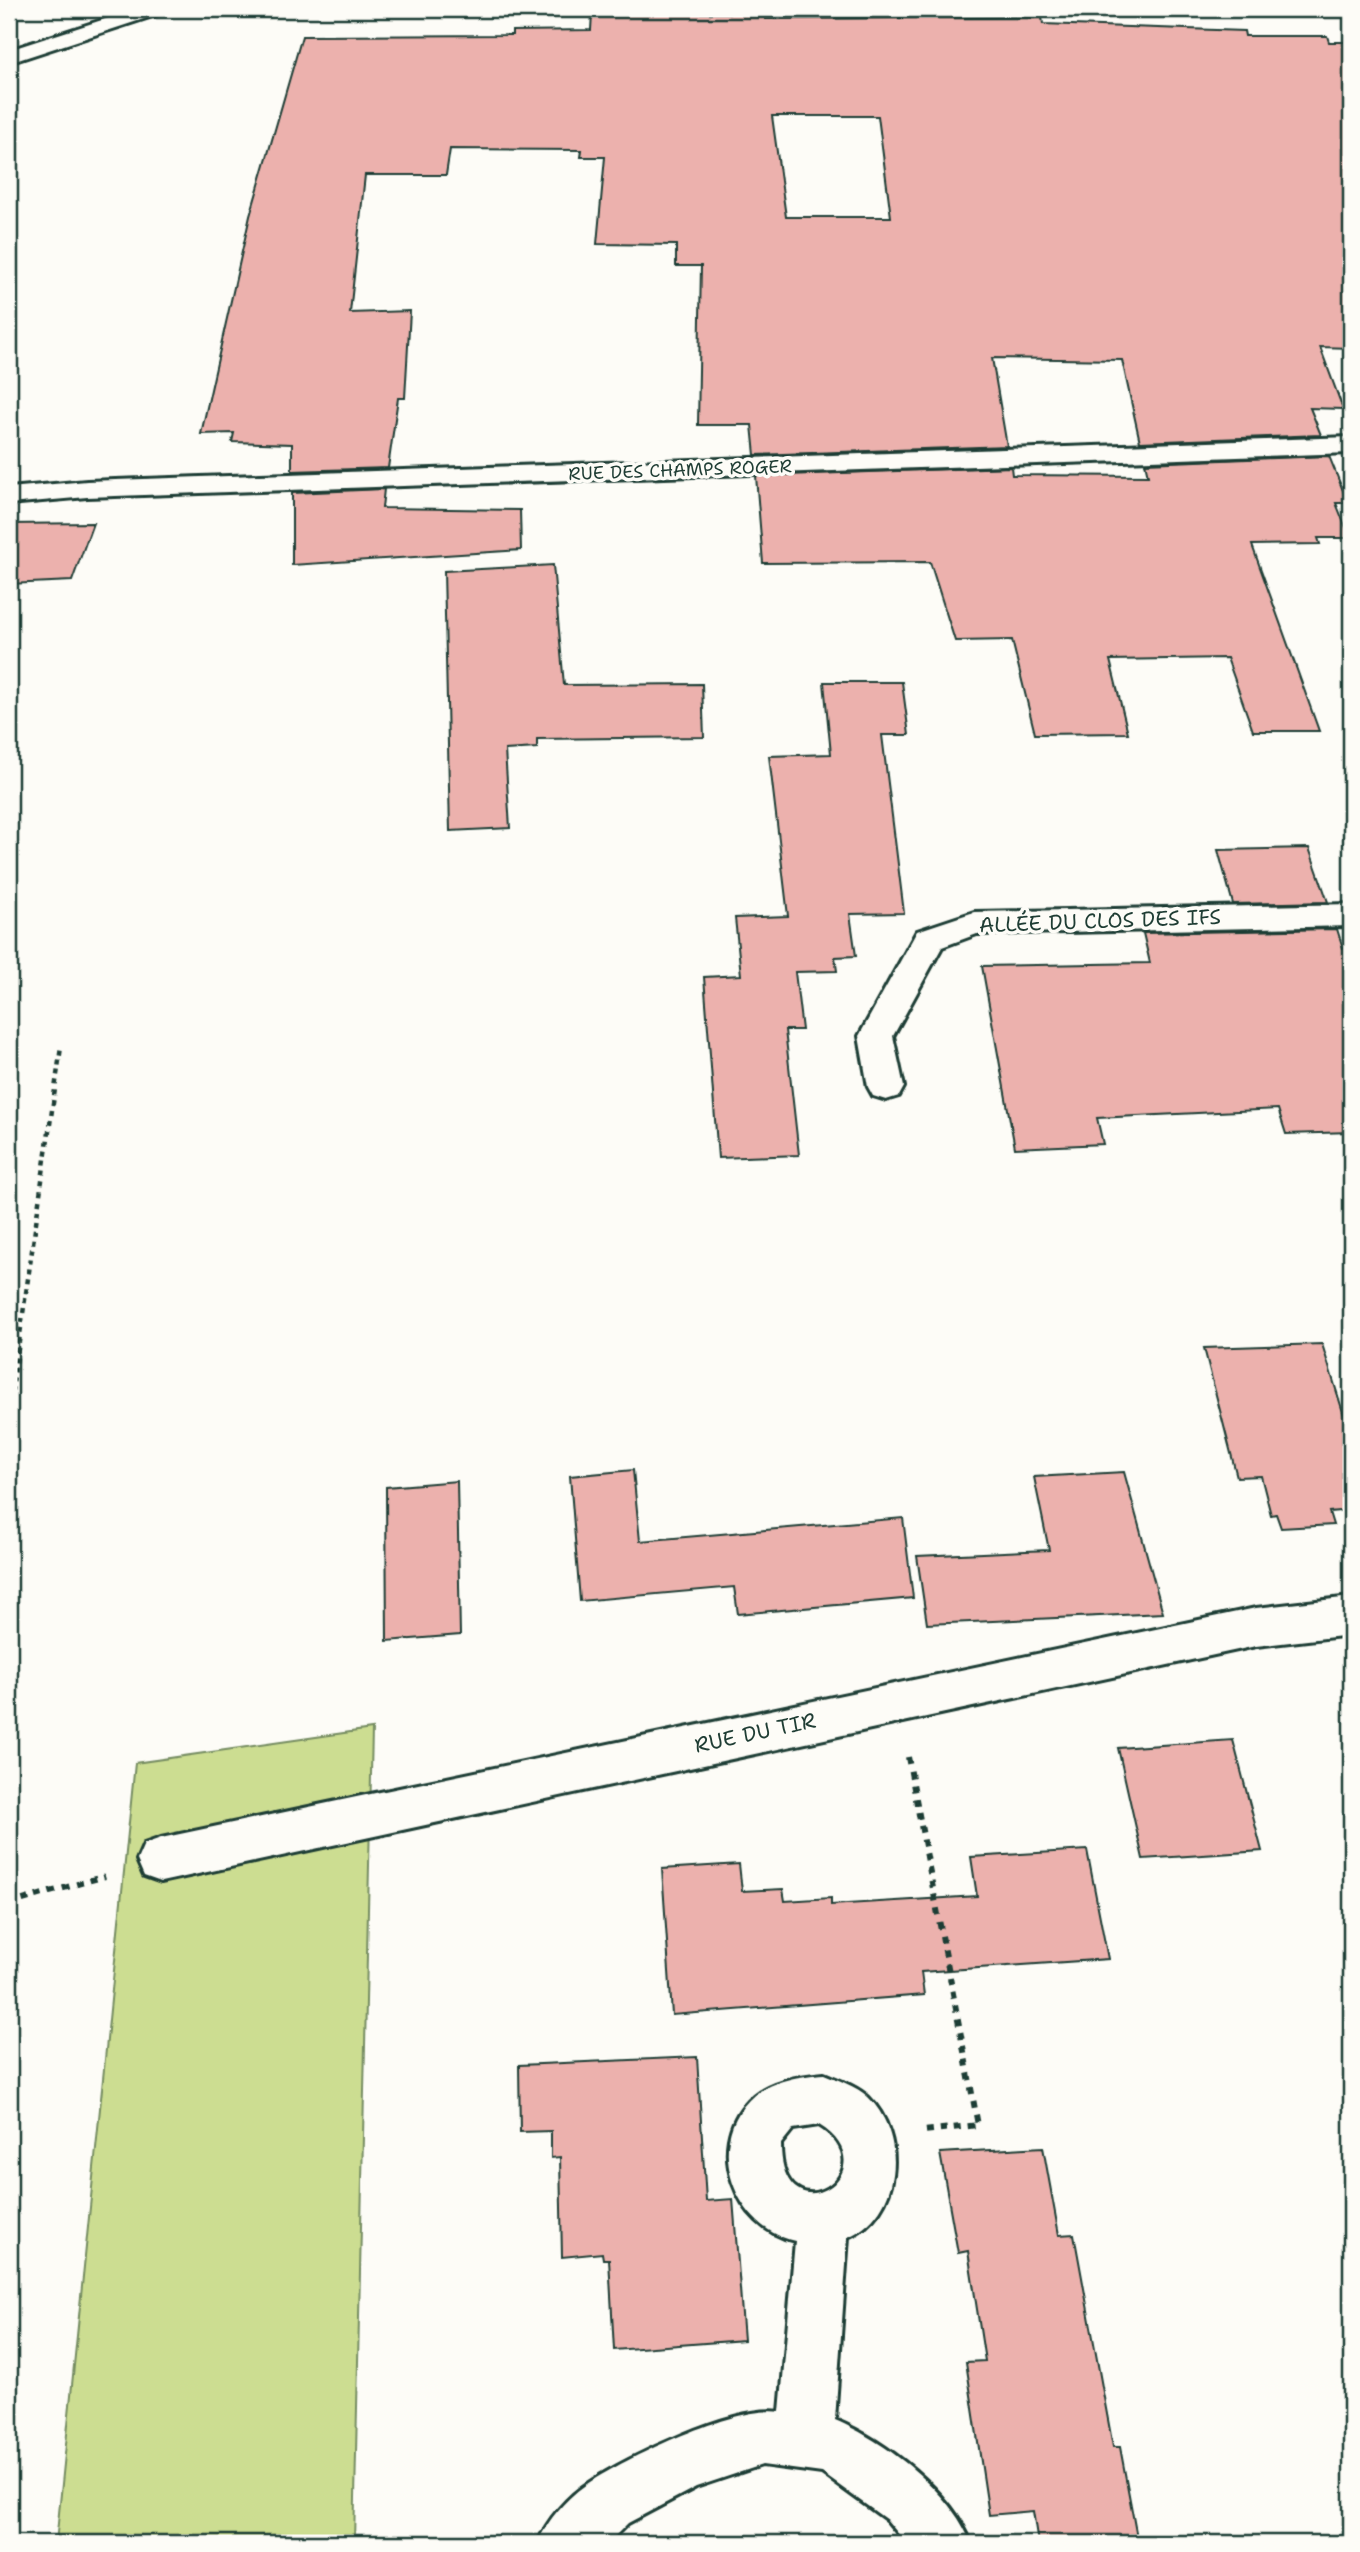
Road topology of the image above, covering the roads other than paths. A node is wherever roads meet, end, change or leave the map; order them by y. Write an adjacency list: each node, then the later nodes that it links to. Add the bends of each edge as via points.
1 (155, 9): 2 (street)
2 (9, 57)
3 (1351, 445): 4 (street, RUE DES CHAMPS ROGER, via 101,489)
4 (9, 496)
5 (1351, 915): 6 (street, ALLÉE DU CLOS DES IFS, via 974,923 929,939 876,1035)
6 (886, 1087)
7 (1351, 1616): 8 (street, RUE DU TIR, via 1256,1627)
8 (160, 1860)
9 (823, 2219): 9 (street, via 855,2204 866,2186 872,2158 867,2137 839,2105 824,2099 797,2100 778,2107 761,2126 753,2157 759,2185 783,2211 803,2219); 10 (street)
10 (805, 2443): 11 (street, via 762,2437 684,2463 608,2503); 12 (street, via 832,2447 907,2500)
11 (567, 2543)
12 (942, 2543)

